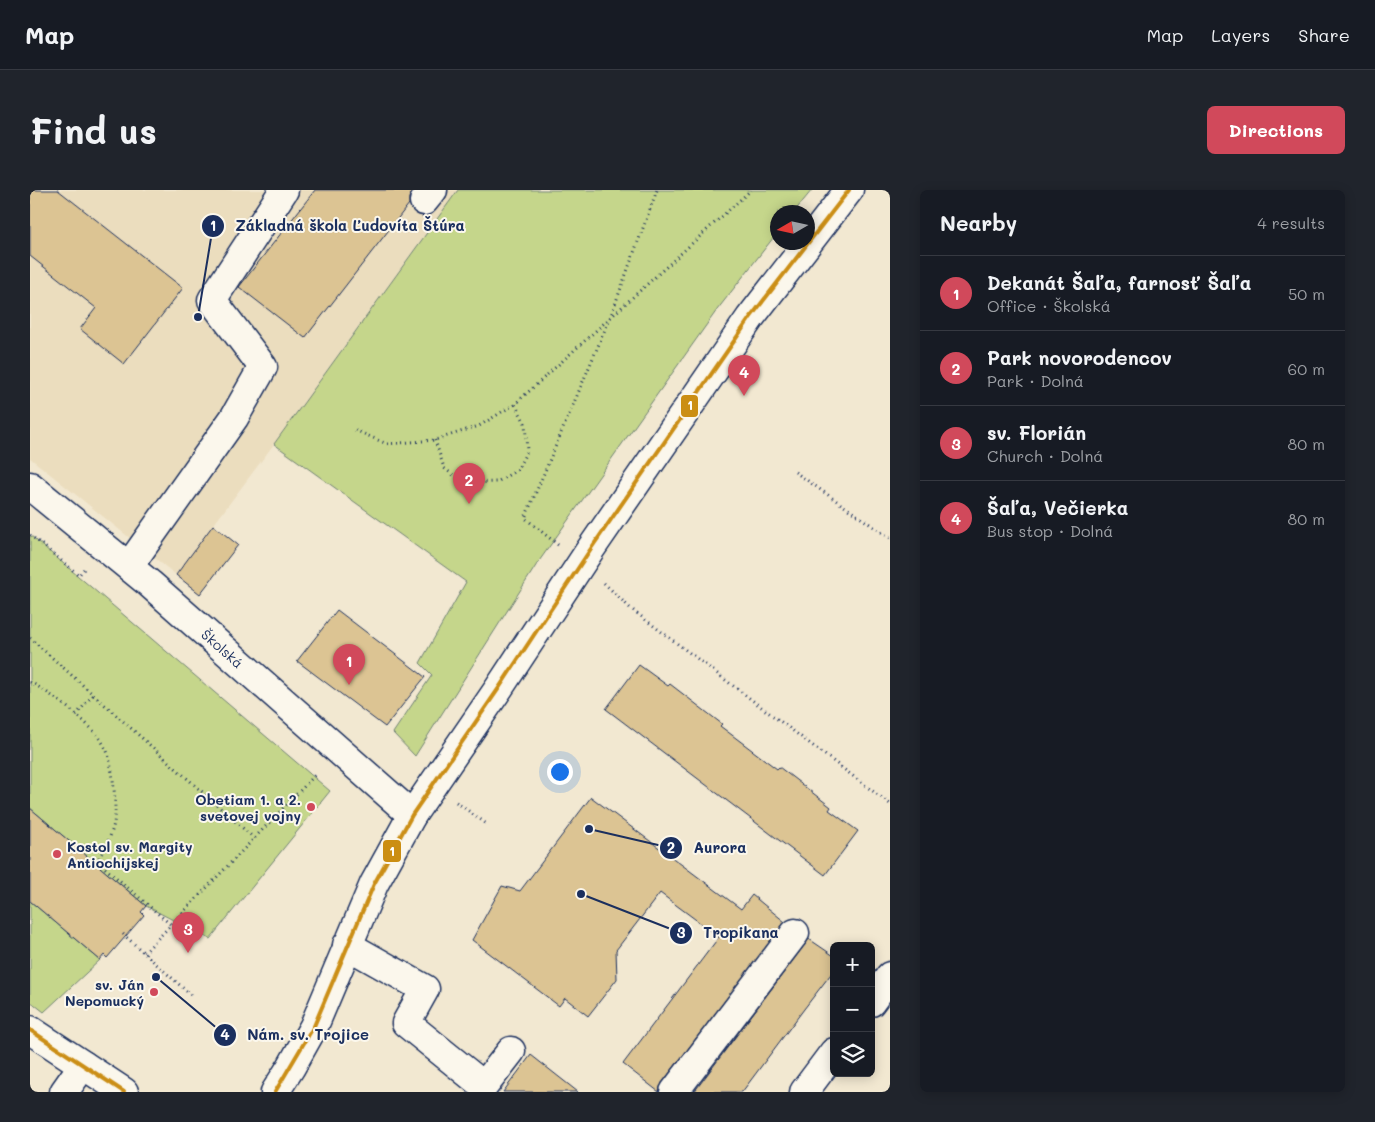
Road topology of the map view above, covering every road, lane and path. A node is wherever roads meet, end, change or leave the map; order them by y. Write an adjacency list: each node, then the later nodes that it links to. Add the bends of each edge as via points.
1 (284, 190): 14 (main road, via 212,300 263,367 234,418)
2 (658, 190): 5 (path)
3 (751, 190): 5 (path)
4 (849, 190): 24 (main road, via 750,318)
5 (610, 318): 6 (path); 13 (path, via 525,518)
6 (515, 404): 8 (path, via 479,426); 8 (path, via 525,423 527,452 518,470 497,482 464,483 444,468)
7 (355, 430): 8 (path, via 386,444)
8 (435, 440)
9 (795, 472): 12 (path)
10 (30, 486): 14 (main road, Školská)
11 (30, 535): 15 (path, via 79,575)
12 (890, 538)
13 (560, 546)
14 (129, 566): 24 (main road, Školská)
15 (85, 568)
16 (599, 578): 23 (path, via 630,608)
17 (30, 638): 19 (path)
18 (30, 682): 20 (path)
19 (94, 695): 20 (path); 26 (path)
20 (76, 715): 27 (path, via 99,738 109,756 114,821 107,846 97,861)
21 (324, 766): 26 (path)
22 (448, 796): 25 (path)
23 (890, 804)
24 (412, 815): 30 (main road, via 374,884)
25 (488, 825)
26 (255, 839): 27 (path)
27 (170, 924): 31 (path)
28 (795, 933): 42 (main road)
29 (123, 934): 31 (path)
30 (347, 945): 36 (main road, via 426,989 406,1023 484,1086); 41 (main road, via 314,1026)
31 (144, 952): 33 (path)
32 (890, 976): 34 (main road)
33 (193, 997)
34 (875, 997)
35 (30, 1030): 38 (main road)
36 (511, 1051)
37 (830, 1057): 43 (main road)
38 (83, 1064): 39 (main road); 40 (main road)
39 (64, 1092)
40 (124, 1092)
41 (275, 1092)
42 (674, 1092)
43 (804, 1092)

